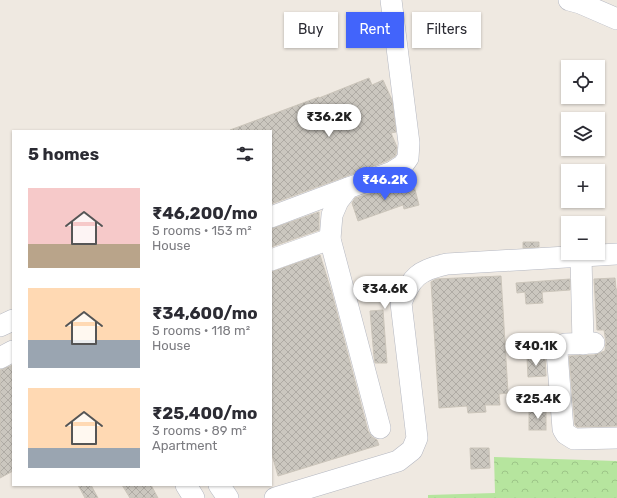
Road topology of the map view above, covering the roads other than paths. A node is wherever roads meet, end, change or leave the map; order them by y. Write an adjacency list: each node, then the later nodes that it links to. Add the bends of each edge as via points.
1 (391, 0): 4 (street, via 408,158 392,172)
2 (577, 1): 3 (street)
3 (617, 20)
4 (348, 188): 5 (street); 6 (street, via 332,215)
5 (272, 217)
6 (330, 239): 10 (street); 16 (street)
7 (617, 254): 8 (street)
8 (605, 255)
9 (561, 257): 20 (street, via 447,264 422,272 406,289 401,303 417,438 412,450 398,461)
10 (272, 260)
11 (581, 260): 17 (street, via 589,344 561,345 557,352 563,429 574,439)
12 (12, 320): 13 (street)
13 (0, 326)
14 (12, 352): 15 (street)
15 (0, 358)
16 (380, 428)
17 (617, 438)
18 (187, 486): 19 (street)
19 (194, 498)
20 (275, 498)

